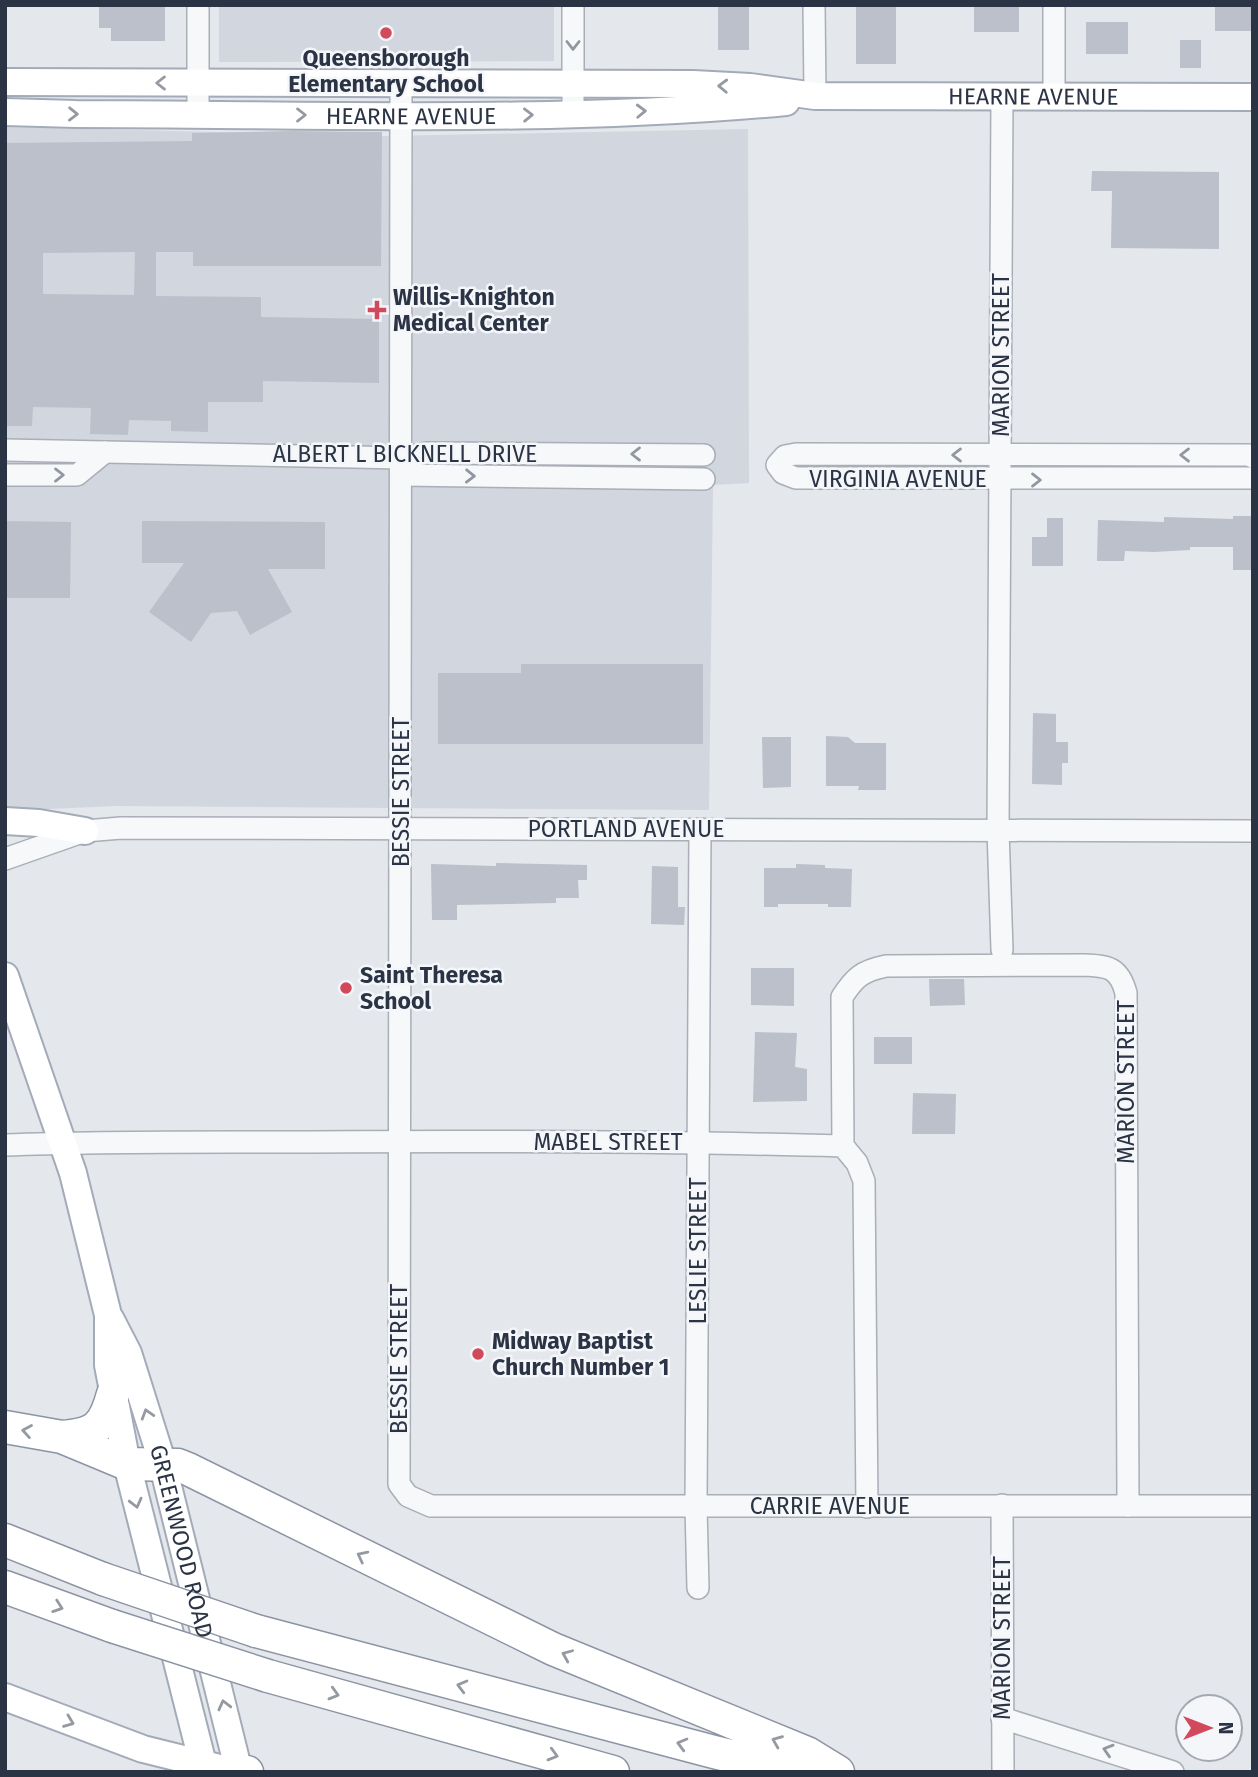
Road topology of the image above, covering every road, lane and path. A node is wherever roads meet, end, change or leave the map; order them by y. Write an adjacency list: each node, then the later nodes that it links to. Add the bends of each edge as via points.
1 (198, 5): 6 (street)
2 (573, 5): 8 (street, one-way to 8)
3 (814, 5): 9 (street)
4 (1054, 5): 11 (street)
5 (14, 82): 6 (main road, HEARNE AVENUE, one-way to 5); 13 (main road)
6 (198, 83): 7 (main road, HEARNE AVENUE); 15 (street)
7 (401, 84): 8 (main road, HEARNE AVENUE); 16 (street, BESSIE STREET)
8 (573, 84): 9 (main road, HEARNE AVENUE, one-way to 8, via 750,87); 14 (street)
9 (815, 96): 10 (main road, HEARNE AVENUE); 14 (main road, HEARNE AVENUE, one-way to 9, via 709,108)
10 (1002, 96): 11 (main road, HEARNE AVENUE); 20 (street, MARION STREET)
11 (1054, 96): 12 (main road, HEARNE AVENUE)
12 (1253, 97)
13 (14, 112): 15 (main road, HEARNE AVENUE, one-way to 15)
14 (573, 113): 16 (main road, HEARNE AVENUE, one-way to 14)
15 (198, 115): 16 (main road, HEARNE AVENUE, one-way to 16)
16 (401, 115): 22 (street, BESSIE STREET)
17 (5, 450): 18 (street, ALBERT L BICKNELL DRIVE)
18 (105, 452): 22 (street, ALBERT L BICKNELL DRIVE); 23 (street, one-way to 18, via 77,475)
19 (704, 455): 22 (street, ALBERT L BICKNELL DRIVE, one-way to 22, via 427,453)
20 (1001, 456): 21 (street, VIRGINIA AVENUE, one-way to 20); 26 (street, MARION STREET); 26 (street, VIRGINIA AVENUE, one-way to 26, via 796,454 785,456 777,465 796,478)
21 (1253, 457)
22 (402, 467): 25 (street, ALBERT L BICKNELL DRIVE, one-way to 25); 28 (street, BESSIE STREET)
23 (5, 475)
24 (1253, 478): 26 (street, VIRGINIA AVENUE, one-way to 24)
25 (704, 479)
26 (1000, 480): 30 (street, MARION STREET)
27 (5, 821): 31 (main road)
28 (401, 828): 29 (street, PORTLAND AVENUE); 31 (street, PORTLAND AVENUE); 36 (street, BESSIE STREET)
29 (700, 830): 30 (street, PORTLAND AVENUE); 37 (street, LESLIE STREET)
30 (999, 830): 32 (street, PORTLAND AVENUE); 34 (street, MARION STREET)
31 (85, 831): 33 (street, PORTLAND AVENUE)
32 (1253, 831)
33 (5, 859)
34 (1002, 950)
35 (5, 976): 38 (main road, GREENWOOD ROAD)
36 (400, 1141): 37 (street, MABEL STREET); 38 (street, MABEL STREET); 47 (street, BESSIE STREET, via 399,1485)
37 (699, 1142): 40 (street, MABEL STREET); 51 (street, LESLIE STREET)
38 (64, 1143): 39 (street, MABEL STREET); 41 (main road, GREENWOOD ROAD)
39 (5, 1145)
40 (843, 1146): 49 (street, MARION STREET, via 842,998 852,981 867,970 886,966 1084,965 1104,966 1123,979); 52 (street, via 864,1181)
41 (108, 1315): 42 (main road, GREENWOOD ROAD); 46 (main road, GREENWOOD ROAD, one-way to 41, via 128,1353)
42 (113, 1394): 44 (highway, via 108,1411 90,1433); 45 (main road, GREENWOOD ROAD)
43 (5, 1427): 44 (highway, one-way to 43)
44 (62, 1437): 45 (highway)
45 (127, 1464): 46 (highway); 58 (main road, GREENWOOD ROAD, one-way to 58)
46 (163, 1465): 59 (main road, GREENWOOD ROAD, one-way to 46); 62 (highway, one-way to 46, via 807,1753 553,1649 188,1469)
47 (408, 1496): 51 (street, CARRIE AVENUE, via 431,1506)
48 (1002, 1505): 49 (street, CARRIE AVENUE); 52 (street, CARRIE AVENUE); 57 (street, MARION STREET)
49 (1128, 1506): 50 (street, CARRIE AVENUE)
50 (1253, 1506)
51 (696, 1507): 52 (street, CARRIE AVENUE); 55 (street, LESLIE STREET)
52 (867, 1507)
53 (5, 1540): 61 (highway, one-way to 53, bridge, via 256,1631)
54 (5, 1587): 60 (highway, one-way to 60, bridge, via 268,1676)
55 (698, 1588)
56 (5, 1697): 58 (main road, one-way to 58)
57 (1002, 1718): 63 (street, MARION STREET); 64 (street, one-way to 57)
58 (204, 1769): 59 (main road)
59 (242, 1771)
60 (613, 1772)
61 (796, 1772)
62 (838, 1772)
63 (1003, 1772)
64 (1173, 1772)

